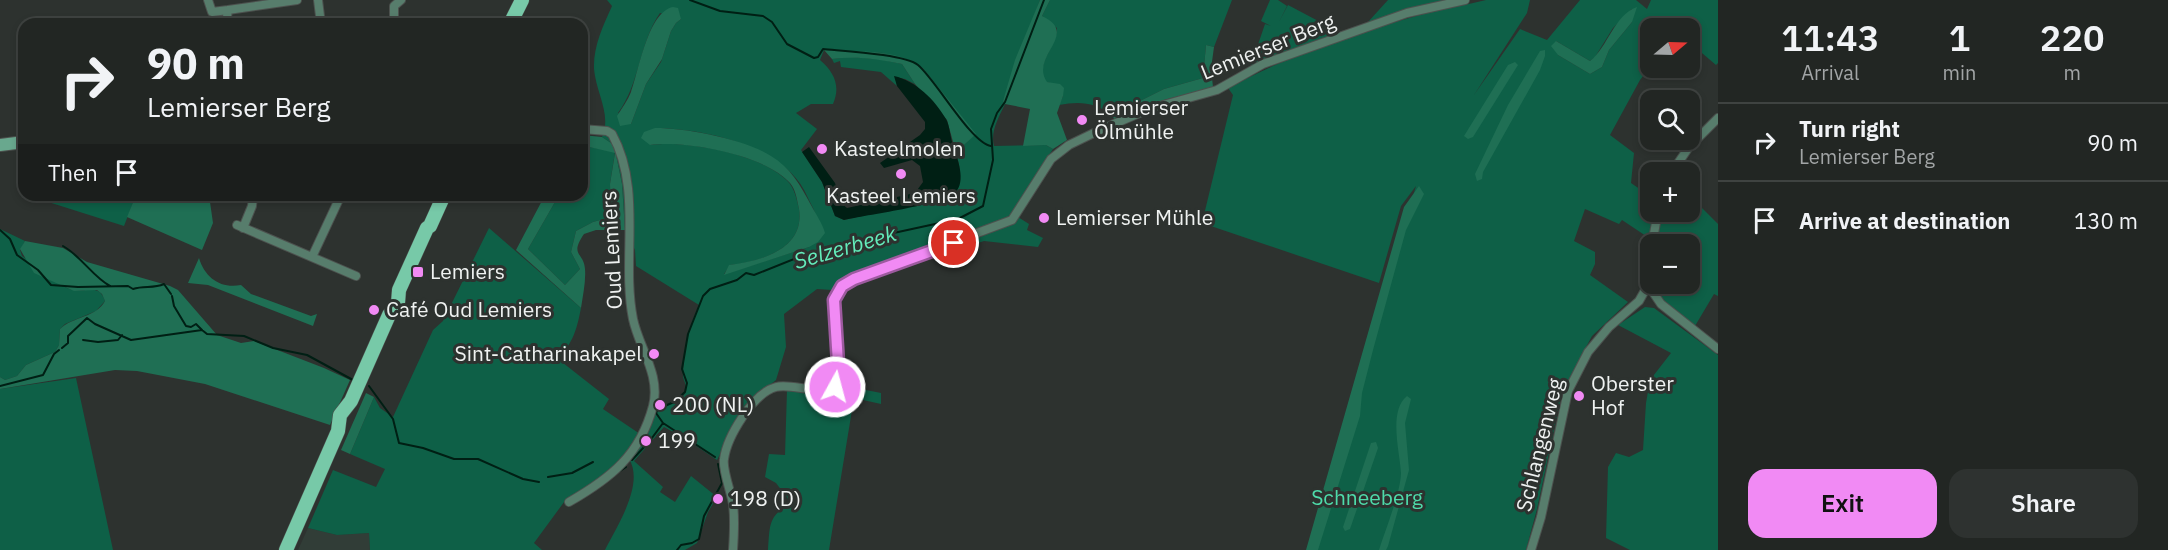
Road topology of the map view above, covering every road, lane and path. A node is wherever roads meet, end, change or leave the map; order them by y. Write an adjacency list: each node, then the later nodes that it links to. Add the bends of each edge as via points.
1 (208, 0): 8 (street, via 212,12)
2 (297, 0): 8 (street)
3 (318, 0): 10 (street)
4 (400, 0): 11 (street, via 394,6)
5 (522, 0): 12 (main road)
6 (529, 0): 13 (main road)
7 (1465, 0): 33 (street, Lemierser Berg, via 1407,13 1263,64 1217,90 1149,109 1069,145 1046,165 1012,220 842,286 834,300 837,384 824,390 773,388 743,415 729,445 723,462 734,512)
8 (228, 10): 9 (street)
9 (227, 18)
10 (320, 18)
11 (394, 18)
12 (513, 18)
13 (522, 18)
14 (1718, 118): 18 (street)
15 (588, 130): 31 (street, Oud Lemiers, via 610,133 622,162 627,188 631,310 655,394 642,437 632,452)
16 (18, 143): 17 (street)
17 (0, 145)
18 (1679, 162)
19 (252, 201): 24 (street, via 240,227)
20 (338, 201): 24 (street)
21 (433, 201): 23 (main road, via 425,223)
22 (441, 201): 23 (main road)
23 (427, 228): 32 (main road, via 391,300 389,315 351,401 348,420 338,431)
24 (312, 257): 25 (street)
25 (356, 276)
26 (1643, 294): 29 (street)
27 (1654, 294): 28 (street)
28 (1656, 298): 29 (street); 30 (street)
29 (1639, 301): 34 (street, Schlangenweg, via 1588,352 1568,391)
30 (1718, 349)
31 (569, 502)
32 (286, 550)
33 (733, 550)
34 (1531, 550)

